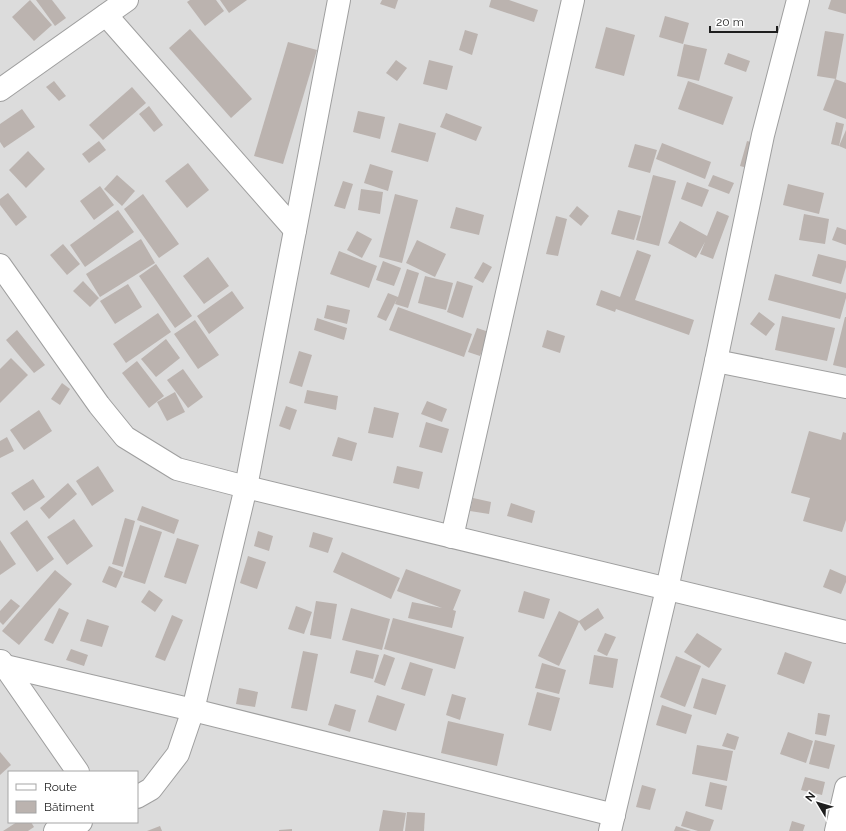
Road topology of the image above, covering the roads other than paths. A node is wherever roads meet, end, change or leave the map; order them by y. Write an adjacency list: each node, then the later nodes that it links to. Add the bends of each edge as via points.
1 (127, 0): 5 (street)
2 (339, 0): 7 (street)
3 (573, 0): 12 (street)
4 (798, 0): 9 (street, via 763,135)
5 (106, 16): 6 (street); 7 (street)
6 (0, 90)
7 (295, 230): 11 (street)
8 (0, 265): 11 (street, via 99,405 126,437 177,469)
9 (716, 361): 10 (street); 13 (street)
10 (846, 387)
11 (246, 487): 12 (street); 16 (street)
12 (452, 537): 13 (street)
13 (667, 589): 14 (street); 21 (street)
14 (846, 632)
15 (2, 662): 16 (street); 17 (street)
16 (193, 710): 19 (street, via 178,754 151,789); 21 (street)
17 (77, 771)
18 (846, 788): 23 (street)
19 (138, 796)
20 (78, 823): 22 (street)
21 (612, 823)
22 (55, 831)
23 (836, 831)

